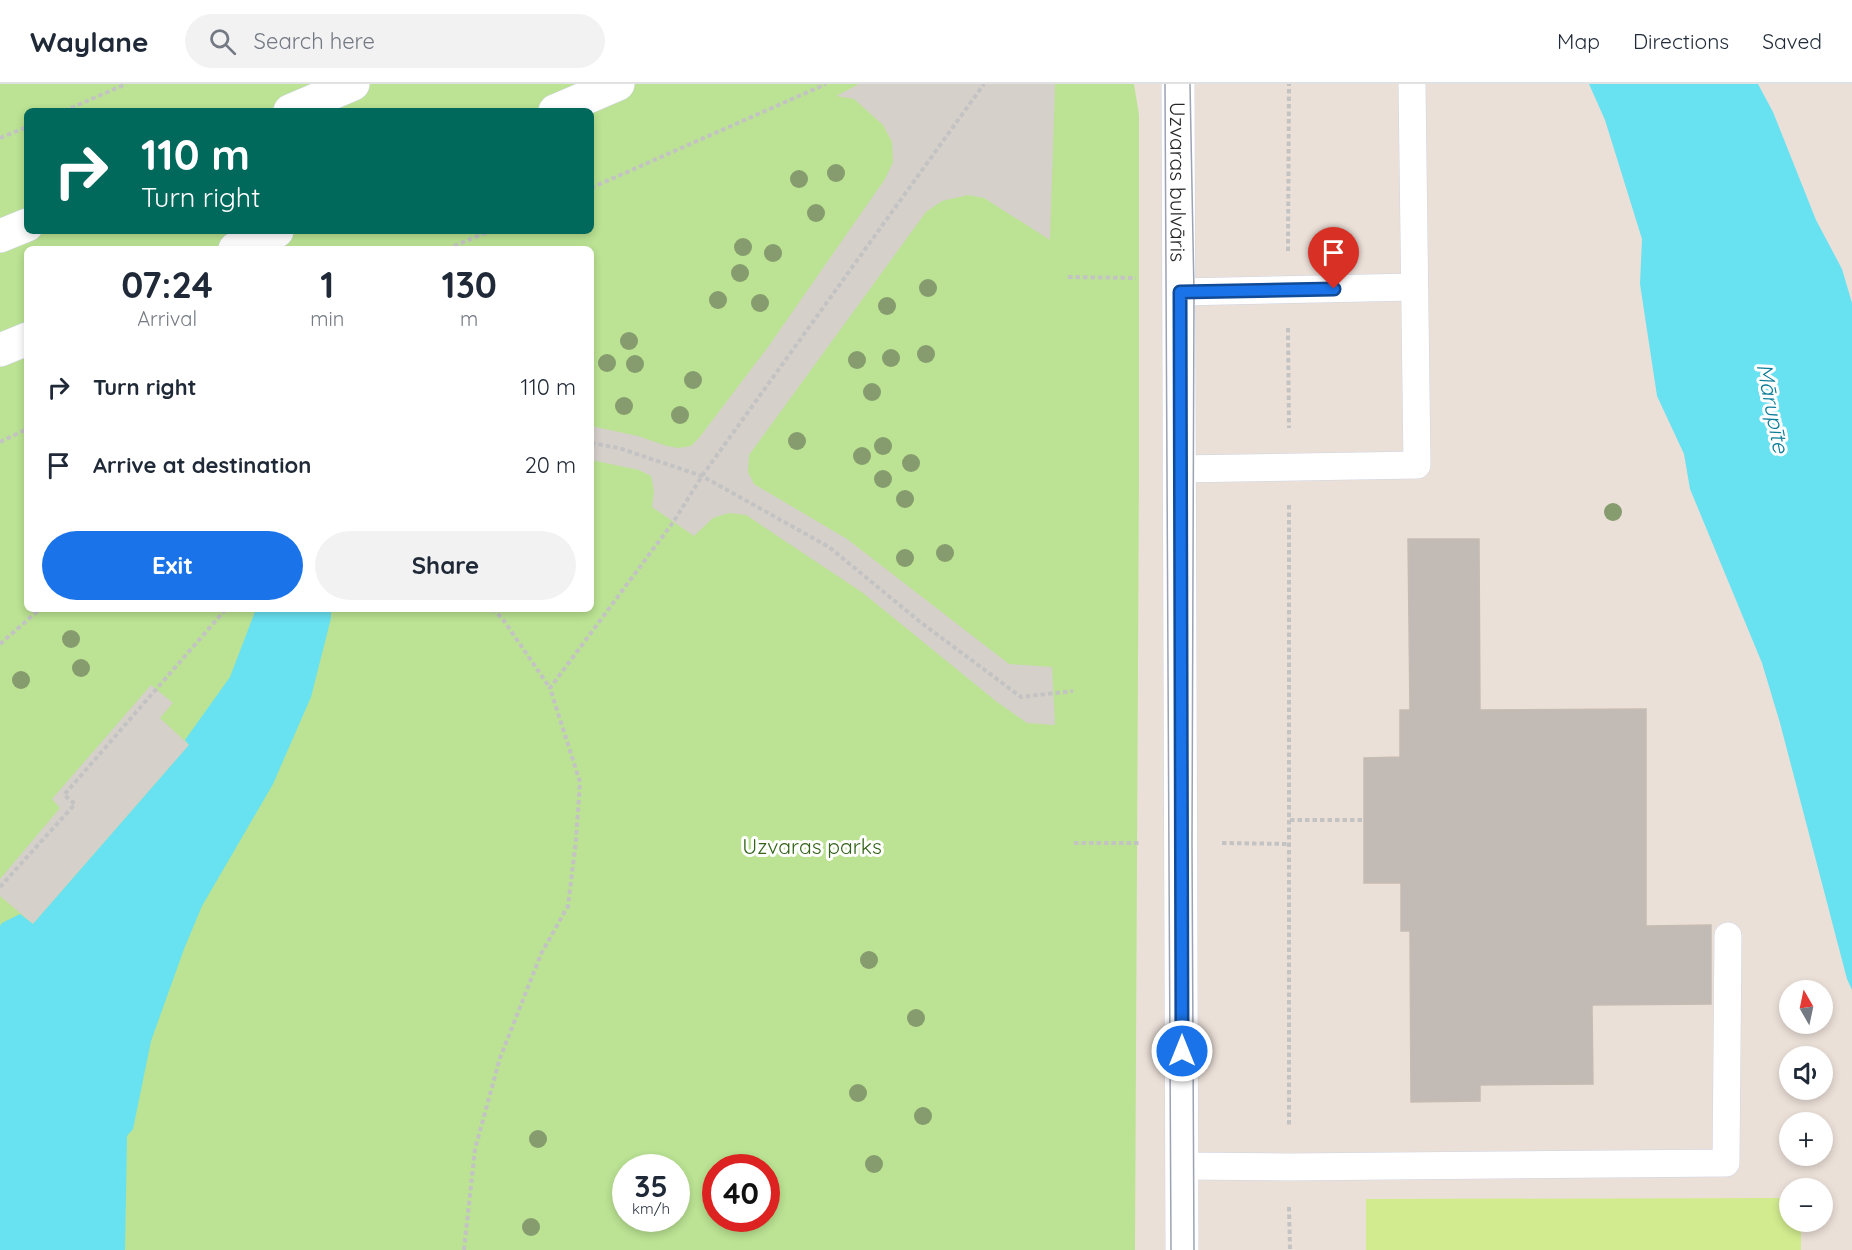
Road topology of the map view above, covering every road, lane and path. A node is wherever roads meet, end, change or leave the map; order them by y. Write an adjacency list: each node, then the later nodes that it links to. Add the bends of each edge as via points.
1 (126, 84): 9 (path)
2 (353, 84): 10 (street)
3 (618, 84): 11 (street)
4 (826, 84): 14 (path)
5 (984, 84): 32 (path)
6 (1178, 84): 22 (street, Uzvaras bulvāris)
7 (1289, 84): 24 (path)
8 (1412, 84): 23 (lane)
9 (71, 108)
10 (297, 108)
11 (562, 108)
12 (24, 128): 13 (path)
13 (0, 138)
14 (594, 187)
15 (24, 226): 18 (street)
16 (270, 234): 19 (street)
17 (483, 234): 20 (path)
18 (0, 236)
19 (242, 246)
20 (454, 246)
21 (1068, 278): 22 (path)
22 (1180, 285): 24 (lane); 31 (street, Uzvaras bulvāris)
23 (1414, 287): 24 (lane); 30 (lane, via 1417,465)
24 (1288, 290): 30 (path)
25 (24, 340): 26 (street)
26 (0, 350)
27 (24, 430): 28 (path)
28 (0, 442)
29 (594, 444): 32 (path)
30 (1289, 467): 31 (lane); 39 (path)
31 (1180, 469): 43 (street, Uzvaras bulvāris)
32 (702, 476): 37 (path, via 624,591); 38 (path, via 829,547 1021,697)
33 (37, 612): 36 (path)
34 (223, 612): 41 (path, via 64,795 75,804)
35 (495, 612): 37 (path)
36 (0, 645)
37 (550, 688): 45 (path, via 580,782 568,906 541,954 500,1058 475,1149)
38 (1073, 691)
39 (1290, 820): 40 (path); 44 (path)
40 (1364, 820)
41 (0, 887)
42 (1728, 936): 44 (lane, via 1726,1162)
43 (1182, 1166): 44 (lane); 46 (street, Uzvaras bulvāris)
44 (1289, 1167): 47 (path)
45 (464, 1250)
46 (1182, 1250)
47 (1290, 1250)

